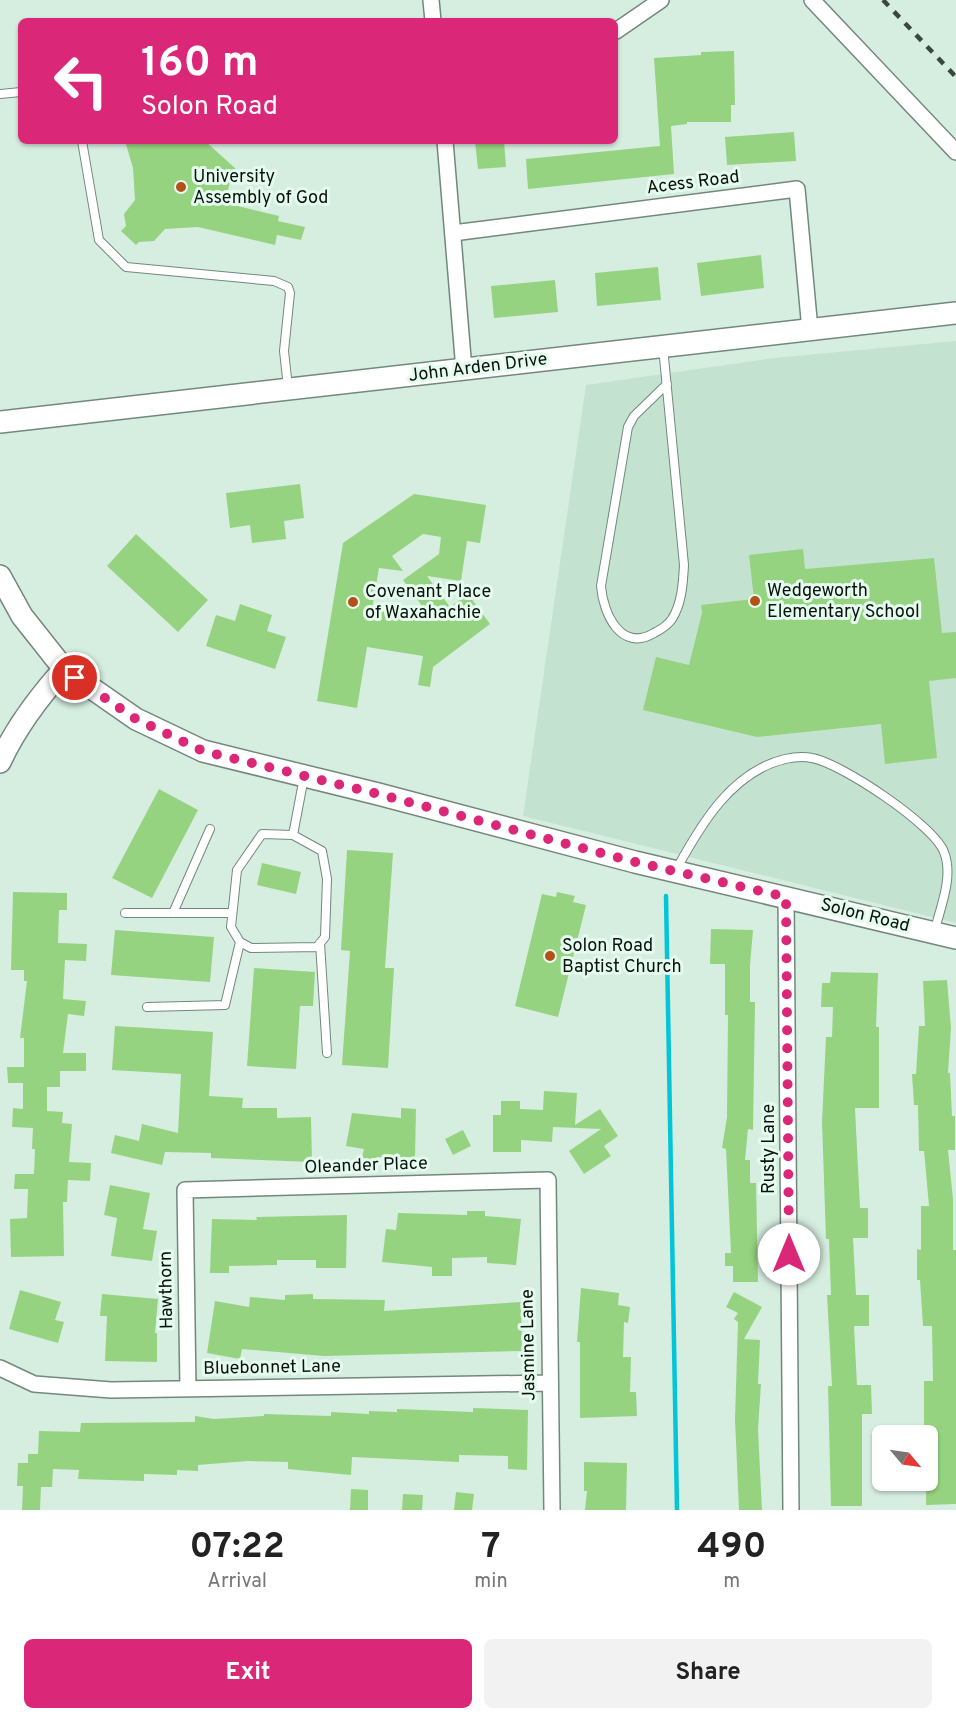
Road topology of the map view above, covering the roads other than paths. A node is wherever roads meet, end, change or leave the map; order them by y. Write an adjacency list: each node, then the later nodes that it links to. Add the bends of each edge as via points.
1 (431, 0): 4 (street)
2 (661, 0): 5 (street)
3 (812, 0): 10 (street)
4 (433, 18)
5 (618, 30)
6 (18, 92): 7 (lane)
7 (0, 94)
8 (83, 144): 17 (lane, via 99,240 126,267 274,281 288,287 284,351)
9 (445, 144): 11 (street)
10 (956, 152)
11 (453, 233): 13 (street, Acess Road, via 797,189); 15 (street)
12 (956, 313): 13 (street, John Arden Drive)
13 (810, 330): 14 (street, John Arden Drive)
14 (663, 346): 15 (street, John Arden Drive); 16 (lane)
15 (464, 370): 17 (street, John Arden Drive)
16 (667, 384): 16 (lane, via 683,588 672,619 665,626 651,635 629,638 612,623 601,586 628,427)
17 (288, 390): 18 (street, John Arden Drive)
18 (0, 422)
19 (0, 576): 20 (street, Solon Road, via 22,616)
20 (64, 669): 21 (street, via 25,717); 22 (street, Solon Road, via 136,719 203,751)
21 (0, 762)
22 (304, 776): 24 (lane); 25 (street, Solon Road)
23 (210, 829): 28 (lane)
24 (293, 835): 29 (lane, via 262,834 237,870); 33 (lane, via 322,851 327,879 325,937)
25 (675, 871): 26 (street, Solon Road); 30 (lane, via 715,806 737,785 783,759 812,758 836,766 893,802 944,850 947,881)
26 (786, 897): 30 (street, Solon Road); 42 (street, Rusty Lane)
27 (125, 913): 28 (lane)
28 (173, 913): 29 (lane)
29 (232, 913): 32 (lane, via 231,927)
30 (934, 933): 31 (street, Solon Road)
31 (956, 938)
32 (240, 942): 33 (lane, via 251,948 317,947); 34 (lane, via 225,1005)
33 (320, 942): 35 (lane)
34 (147, 1007)
35 (327, 1053)
36 (548, 1180): 37 (street, Oleander Place); 39 (street, Jasmine Lane)
37 (185, 1190): 40 (street, Hawthorn)
38 (0, 1368): 40 (street, Bluebonnet Lane, via 34,1384 111,1390)
39 (548, 1383): 40 (street, Bluebonnet Lane); 41 (street, Jasmine Lane)
40 (188, 1389)
41 (552, 1510)
42 (791, 1510)

